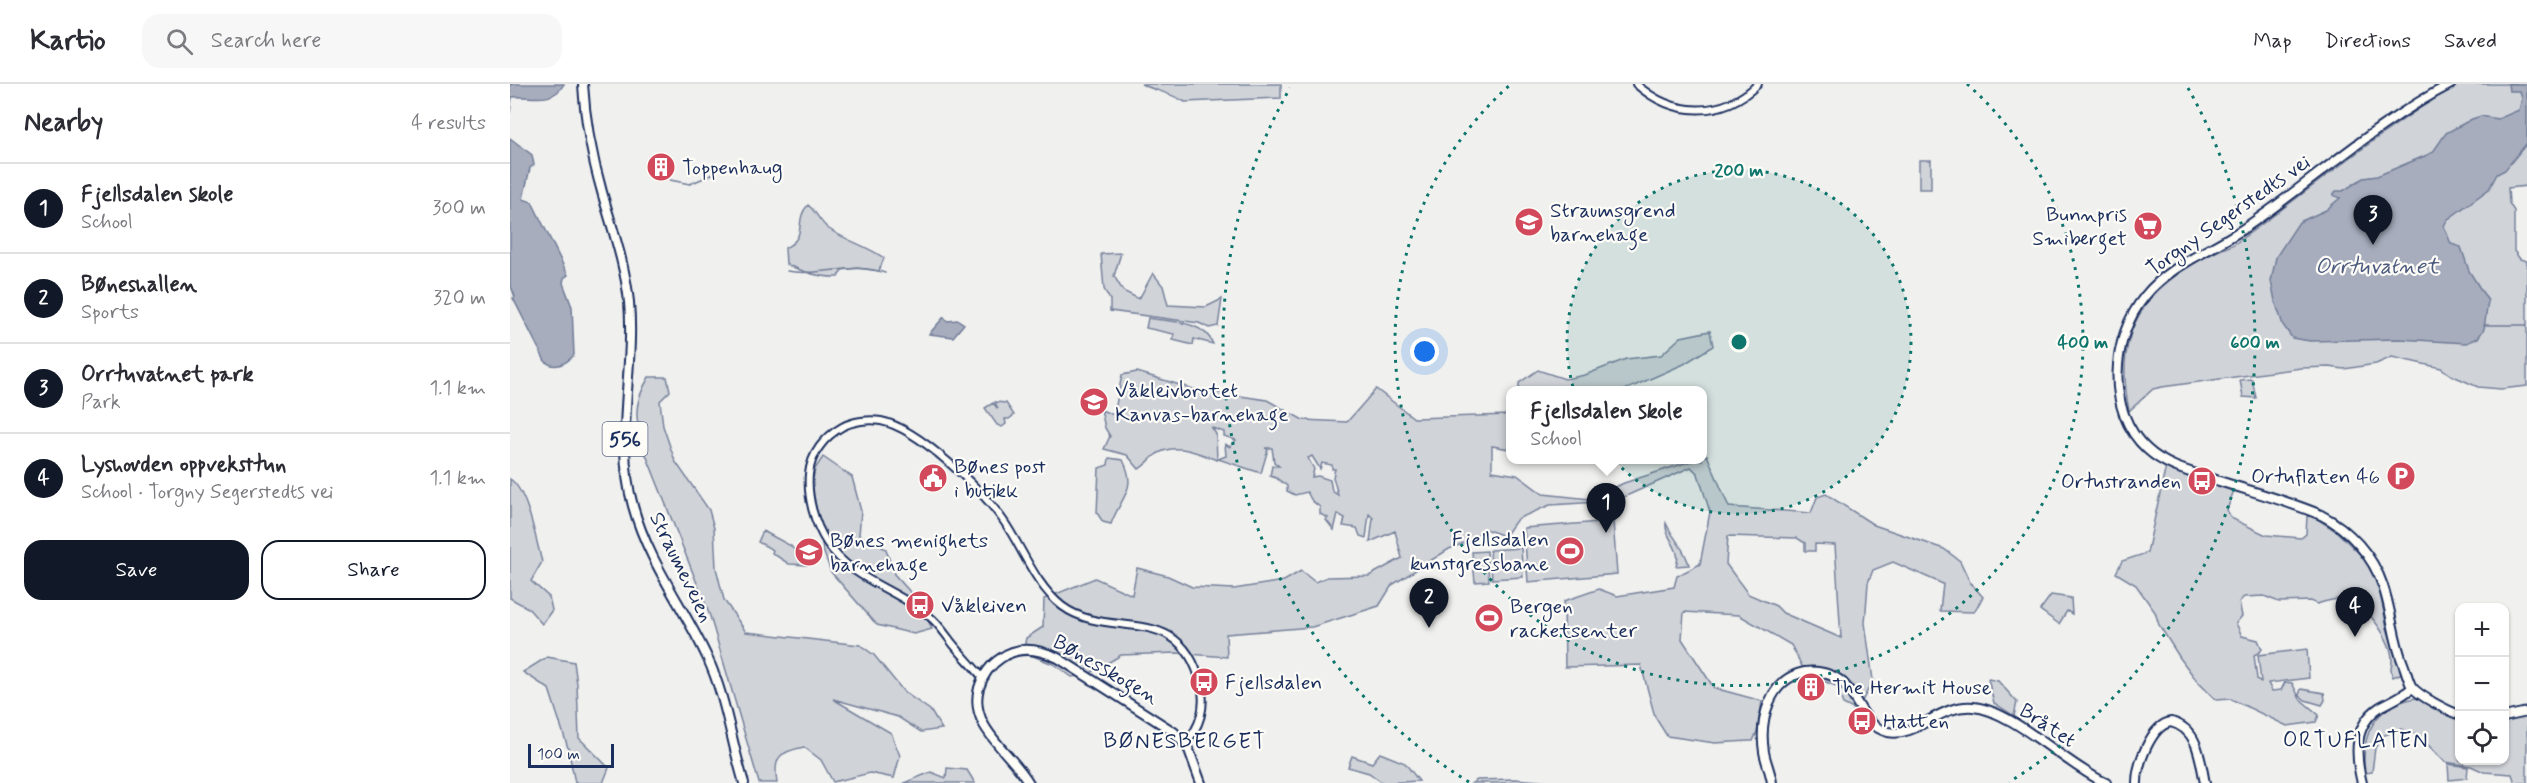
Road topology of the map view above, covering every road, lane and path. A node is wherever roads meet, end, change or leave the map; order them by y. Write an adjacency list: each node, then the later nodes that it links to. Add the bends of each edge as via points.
1 (584, 84): 11 (main road, Straumeveien / 556, via 592,152 623,264 629,304 625,446 632,503 651,555 712,669)
2 (1636, 84): 3 (street, via 1664,103 1701,109 1732,103)
3 (1758, 84)
4 (2451, 84): 6 (main road, Torgny Segerstedts vei, via 2417,103 2247,226 2161,280 2128,323 2118,370 2125,418 2148,450 2179,468 2321,515 2346,531 2361,547 2383,586)
5 (983, 678): 10 (main road, Bønesskogen, via 1006,654 1021,650 1043,652 1161,722); 10 (street, via 930,617 857,573 834,552 822,533 811,503 810,470 819,447 842,427 879,421 914,437 958,471 996,511 1044,587 1062,605 1083,616 1155,630 1181,646 1191,659 1203,693 1200,720); 12 (main road, via 977,701 983,724)
6 (2412, 688): 8 (main road); 18 (main road, via 2374,712 2365,723 2357,750)
7 (2527, 712): 9 (main road)
8 (2455, 713)
9 (2509, 716)
10 (1185, 743): 13 (main road, Bønesskogen)
11 (743, 781)
12 (1029, 783)
13 (1201, 783)
14 (1772, 783): 15 (main road, Bråtet, via 1764,748 1768,705 1781,683 1808,672 1839,680 1867,719 1881,729 1905,732 1946,710 1979,708 1999,715)
15 (2106, 783)
16 (2137, 783): 17 (main road, via 2139,766 2149,744 2159,728 2171,722 2195,740)
17 (2205, 783)
18 (2362, 783)

